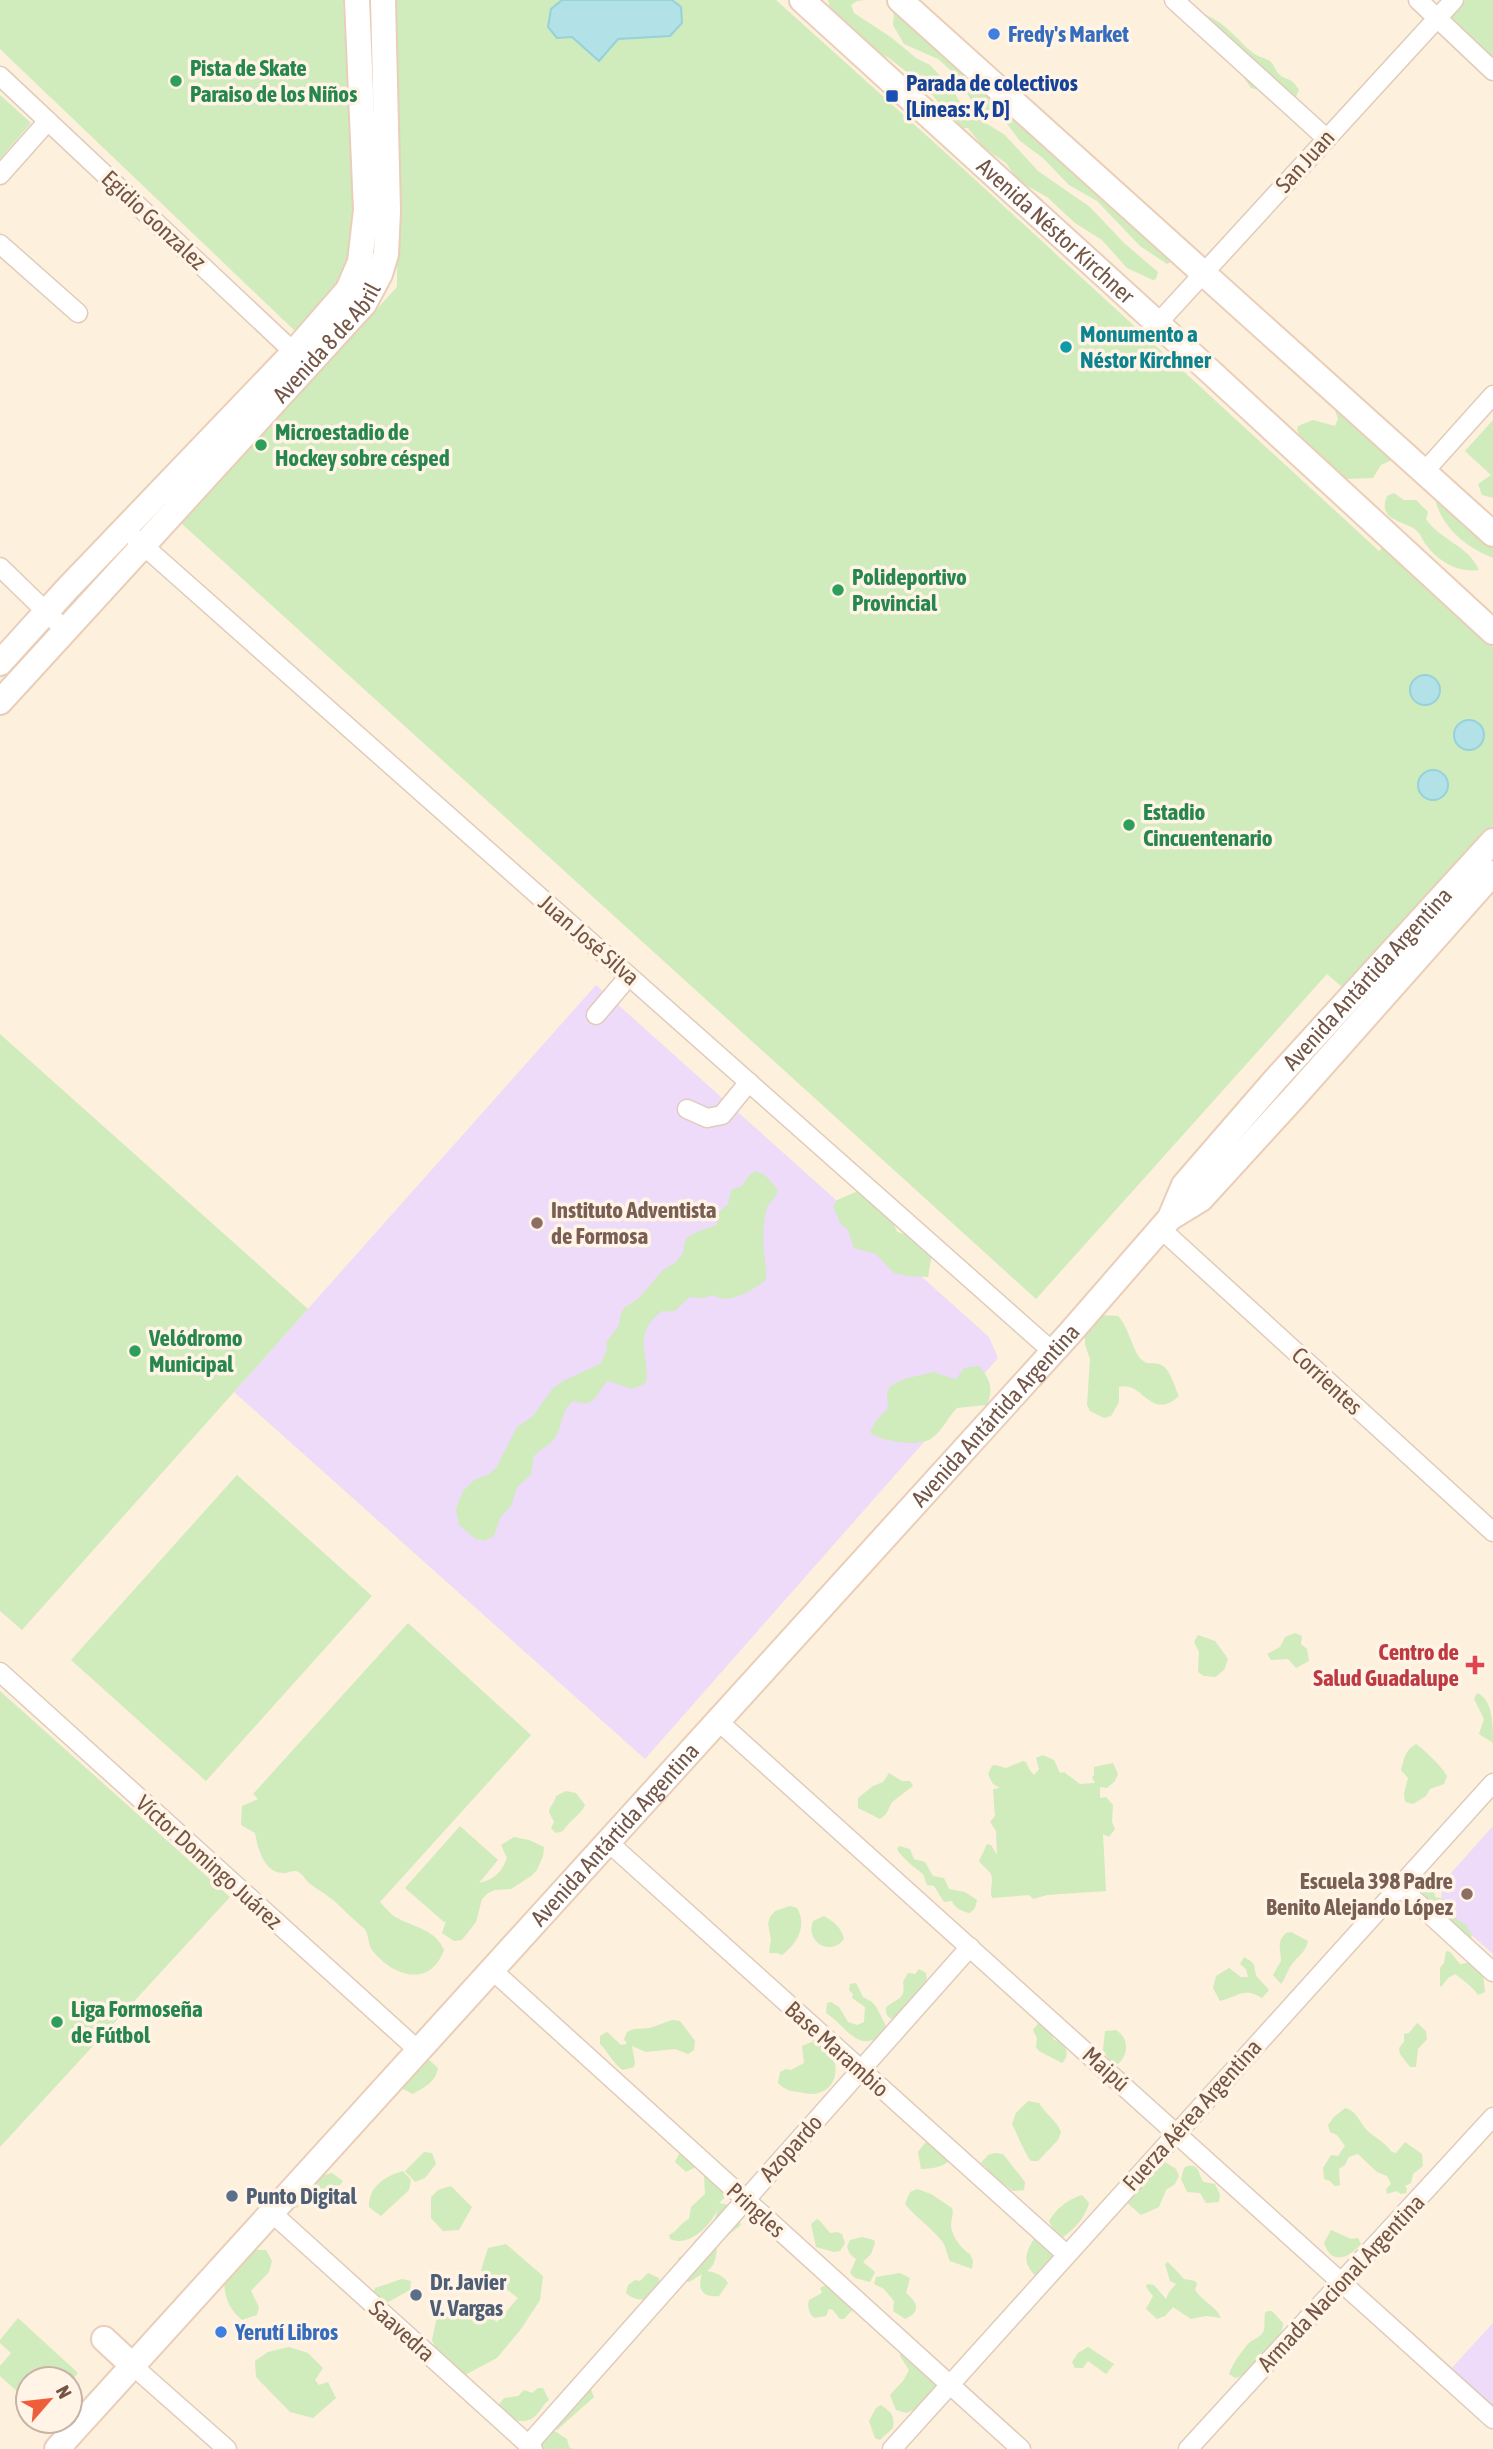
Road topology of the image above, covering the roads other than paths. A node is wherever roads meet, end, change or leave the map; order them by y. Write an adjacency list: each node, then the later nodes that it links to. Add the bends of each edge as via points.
1 (357, 0): 18 (main road, Avenida 8 de Abril, via 366,209 360,262 348,290)
2 (383, 0): 18 (main road, Avenida 8 de Abril, via 386,254 364,304)
3 (802, 0): 17 (main road, Avenida Néstor Kirchner)
4 (900, 0): 15 (main road)
5 (1174, 0): 12 (street)
6 (1418, 0): 8 (street)
7 (1454, 0): 8 (street, San Juan)
8 (1437, 17): 9 (street); 12 (street, San Juan)
9 (1493, 71)
10 (0, 76): 11 (street, Egidio Gonzalez)
11 (48, 121): 13 (street); 18 (street, Egidio Gonzalez)
12 (1326, 138): 15 (street, San Juan)
13 (0, 175)
14 (0, 244): 16 (street)
15 (1203, 273): 17 (street, San Juan); 20 (main road)
16 (78, 313)
17 (1158, 323): 26 (main road, Avenida Néstor Kirchner)
18 (301, 359): 22 (main road, Avenida 8 de Abril)
19 (1493, 394): 20 (street)
20 (1424, 472): 21 (main road)
21 (1493, 534)
22 (134, 537): 24 (main road, Avenida 8 de Abril); 25 (main road, Avenida 8 de Abril); 31 (street, Juan José Silva)
23 (0, 567): 24 (street)
24 (47, 611): 25 (street); 27 (main road, Avenida 8 de Abril)
25 (65, 630): 28 (main road, Avenida 8 de Abril)
26 (1493, 632)
27 (0, 663)
28 (0, 702)
29 (1493, 841): 35 (main road, Avenida Antártida Argentina, via 1184,1185)
30 (1493, 873): 35 (main road, Avenida Antártida Argentina, via 1200,1199)
31 (629, 976): 32 (street); 33 (street, Juan José Silva)
32 (596, 1015)
33 (749, 1082): 34 (street, via 722,1115 707,1118); 36 (street, Juan José Silva)
34 (687, 1109)
35 (1166, 1223): 36 (main road, Avenida Antártida Argentina); 37 (street, Corrientes)
36 (1053, 1352): 39 (main road, Avenida Antártida Argentina)
37 (1493, 1532)
38 (0, 1672): 46 (street, Víctor Domingo Juárez)
39 (718, 1721): 41 (main road, Avenida Antártida Argentina); 43 (street, Maipú)
40 (1493, 1783): 42 (street, Fuerza Aérea Argentina)
41 (608, 1842): 44 (main road, Avenida Antártida Argentina); 47 (street, Base Marambio)
42 (1400, 1887): 45 (street); 49 (street, Fuerza Aérea Argentina)
43 (970, 1947): 47 (street, Azopardo); 49 (street, Maipú)
44 (492, 1970): 46 (main road, Avenida Antártida Argentina); 50 (street, Pringles)
45 (1493, 1972)
46 (419, 2051): 51 (main road, Avenida Antártida Argentina)
47 (860, 2070): 50 (street, Azopardo); 52 (street, Base Marambio)
48 (1493, 2116): 53 (street, Armada Nacional Argentina)
49 (1176, 2132): 52 (street, Fuerza Aérea Argentina); 53 (street, Maipú)
50 (745, 2199): 56 (street, Pringles); 58 (street, Azopardo)
51 (272, 2213): 55 (main road, Avenida Antártida Argentina); 58 (street, Saavedra)
52 (1066, 2254): 56 (street, Fuerza Aérea Argentina)
53 (1342, 2282): 57 (street, Maipú); 63 (street, Armada Nacional Argentina)
54 (104, 2339): 55 (main road)
55 (134, 2366): 59 (main road, Avenida Antártida Argentina); 60 (street)
56 (950, 2385): 61 (street, Fuerza Aérea Argentina); 62 (street, Pringles)
57 (1493, 2419)
58 (530, 2447)
59 (57, 2449)
60 (227, 2449)
61 (892, 2449)
62 (1021, 2449)
63 (1188, 2449)

